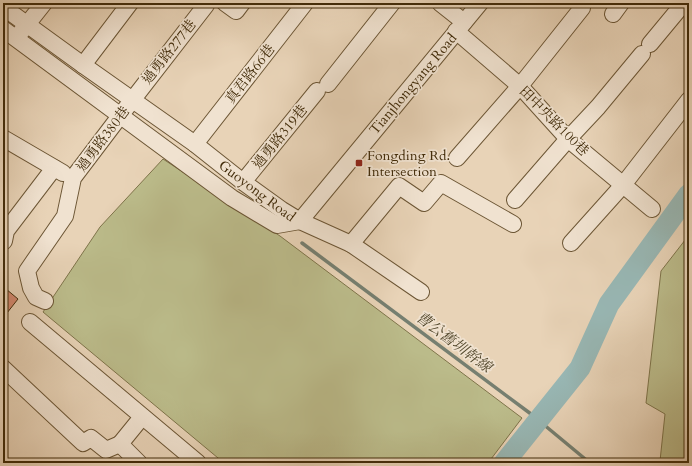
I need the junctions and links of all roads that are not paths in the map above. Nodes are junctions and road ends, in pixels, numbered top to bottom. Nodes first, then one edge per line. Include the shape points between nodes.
1 (44, 3) edge
2 (130, 3) edge
3 (305, 3) edge
4 (392, 3) edge
5 (440, 3) edge
6 (480, 3) edge
7 (684, 3) edge
8 (206, 5) dead end
9 (3, 7) edge
10 (582, 8) dead end
11 (27, 24) junction
12 (460, 27) junction
13 (3, 29) edge
14 (16, 39) junction
15 (83, 65) junction
16 (520, 86) junction
17 (132, 100) junction
18 (689, 100) edge
19 (120, 116) junction
20 (3, 138) edge
21 (568, 139) junction
22 (195, 144) junction
23 (457, 158) dead end
24 (54, 168) junction
25 (73, 178) junction
26 (243, 182) junction
27 (623, 185) junction
28 (515, 200) dead end
29 (652, 209) dead end
30 (300, 220) junction
31 (513, 224) dead end
32 (3, 242) edge
33 (571, 243) dead end
34 (350, 244) junction
35 (421, 292) dead end
36 (45, 301) dead end
37 (30, 322) dead end
38 (3, 368) edge
39 (142, 416) junction
40 (120, 444) junction
41 (139, 463) edge
42 (198, 463) edge

1 - 11 street
2 - 15 street
3 - 22 street, 真君路66巷
4 - 26 street, 過勇路319巷
5 - 12 street, 田中央路100巷
6 - 12 street, Tianjhongyang Road
7 - 21 street via 598,108
8 - 17 street, 過勇路277巷
9 - 11 street, Guoyong Road
10 - 16 street
11 - 14 street
11 - 15 street, Guoyong Road
12 - 16 street, 田中央路100巷
12 - 30 street, Tianjhongyang Road
13 - 14 street, Guoyong Road
14 - 19 street, Guoyong Road
15 - 17 street, Guoyong Road
16 - 21 street, 田中央路100巷
16 - 23 street
17 - 19 street, 過勇路380巷
17 - 22 street, Guoyong Road
18 - 27 street
19 - 25 street, 過勇路380巷
19 - 30 street, Guoyong Road via 232,198 271,221 278,225
20 - 24 street, 過勇路380巷
21 - 27 street, 田中央路100巷
21 - 28 street
22 - 26 street, Guoyong Road
24 - 25 street, 過勇路380巷
24 - 32 street, 過勇路380巷 via 6,231
25 - 36 street, 過勇路380巷 via 65,216 28,271 31,288 36,297
26 - 30 street, Guoyong Road
27 - 29 street, 田中央路100巷
27 - 33 street
30 - 34 street
31 - 34 street via 442,183 424,203 398,186
34 - 35 street
37 - 39 street
38 - 40 street via 83,443 91,438 106,450
39 - 40 street
39 - 42 street
40 - 41 street

